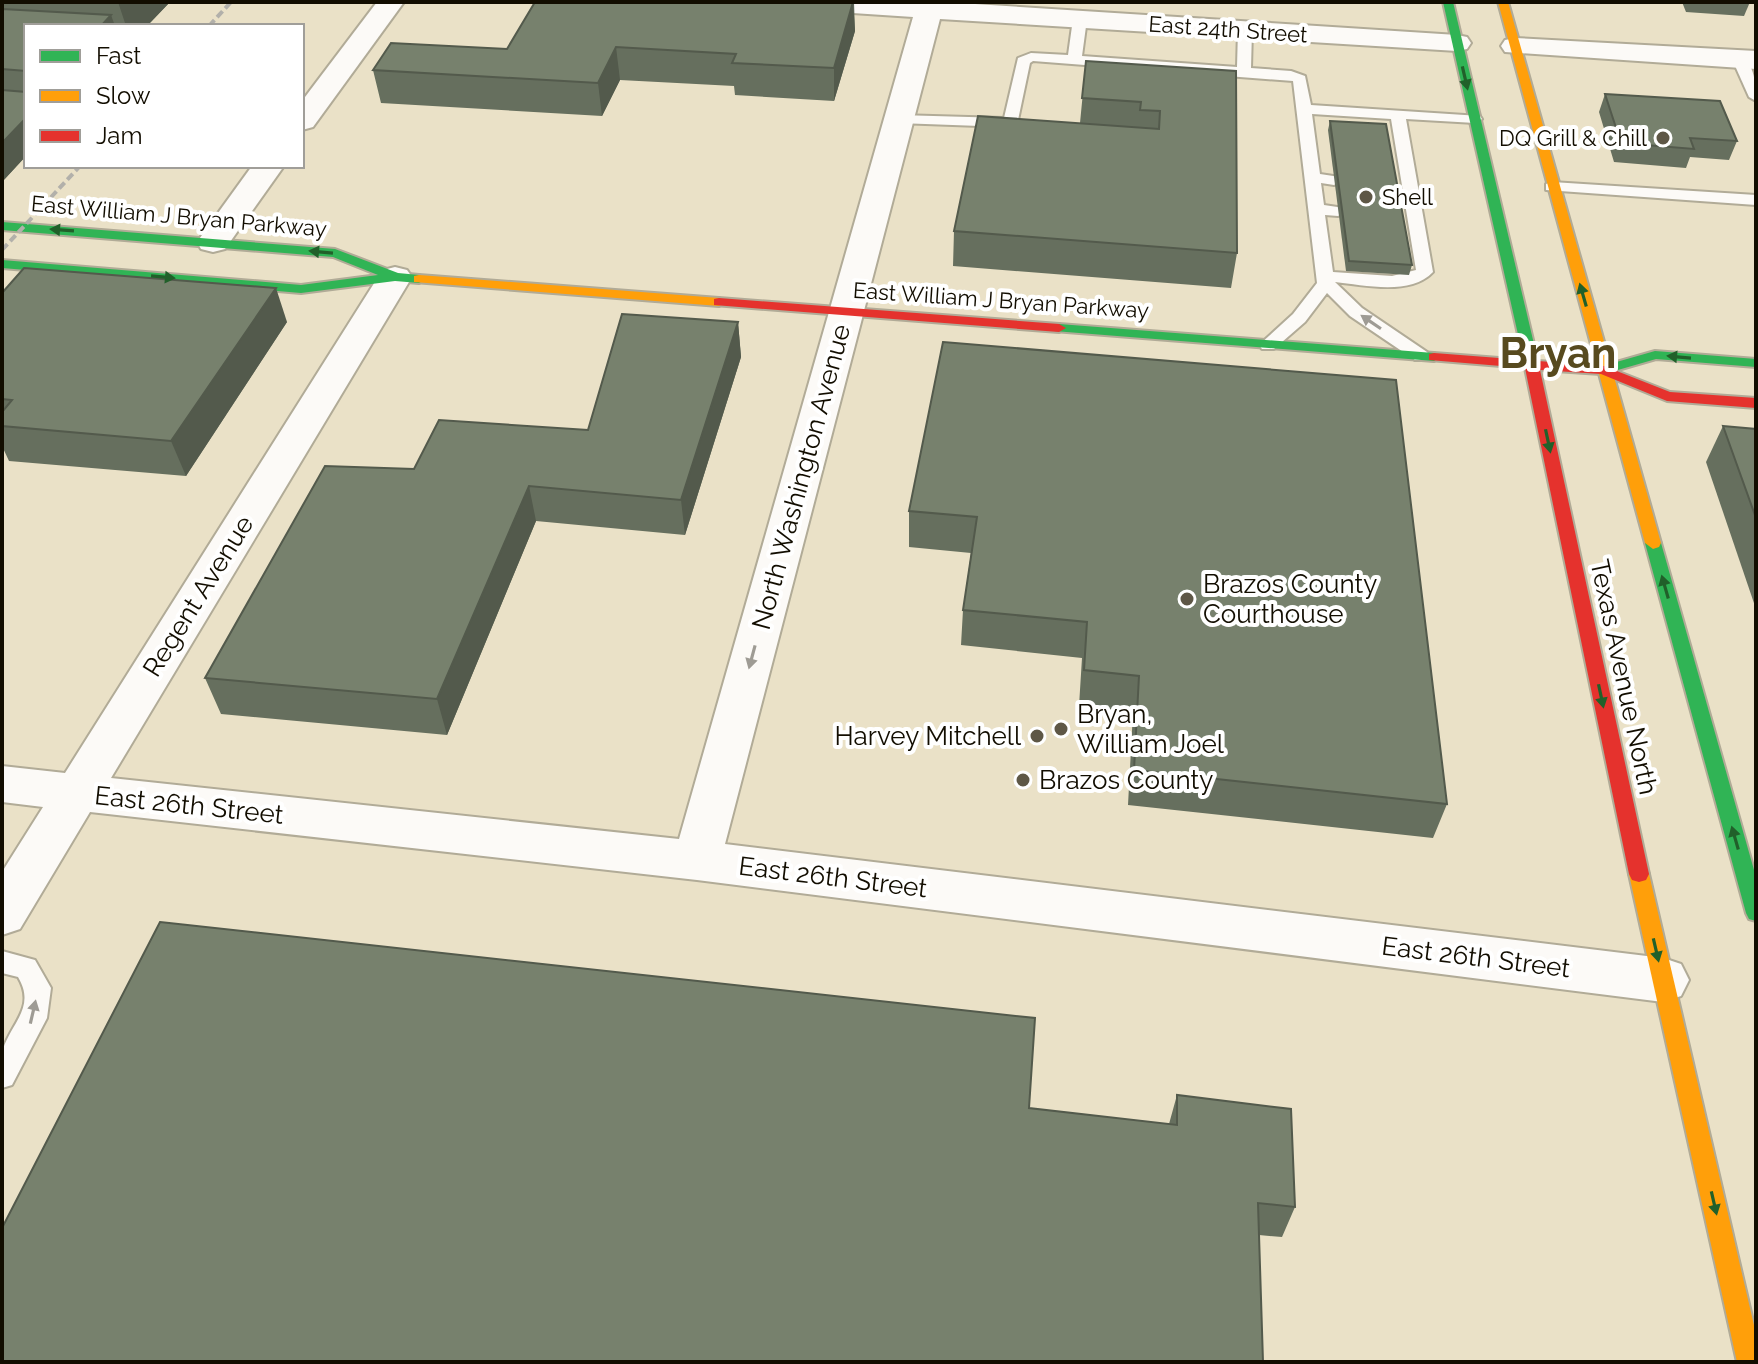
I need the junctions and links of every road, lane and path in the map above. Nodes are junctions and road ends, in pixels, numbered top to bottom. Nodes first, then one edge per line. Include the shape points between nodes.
1 (391, 2) edge
2 (807, 2) edge
3 (1448, 2) edge
4 (1503, 2) edge
5 (930, 6) edge
6 (1080, 19) junction
7 (1245, 30) junction
8 (1457, 43) junction
9 (1515, 46) junction
10 (1074, 60) junction
11 (1747, 60) edge
12 (1244, 71) junction
13 (1756, 97) edge
14 (1304, 109) junction
15 (1398, 115) junction
16 (304, 118) edge
17 (898, 119) junction
18 (1475, 119) junction
19 (1310, 151) junction
20 (1331, 153) edge
21 (267, 168) edge
22 (1314, 178) junction
23 (1334, 180) edge
24 (1552, 187) junction
25 (1756, 200) edge
26 (1318, 210) junction
27 (1338, 211) edge
28 (2, 226) edge
29 (213, 242) junction
30 (1321, 245) junction
31 (1343, 247) edge
32 (2, 264) edge
33 (395, 277) junction
34 (1326, 279) junction
35 (846, 312) junction
36 (1268, 345) junction
37 (1421, 356) junction
38 (1756, 363) edge
39 (1532, 365) junction
40 (1604, 370) junction
41 (1756, 403) edge
42 (2, 784) edge
43 (77, 793) junction
44 (697, 860) junction
45 (1756, 913) edge
46 (2, 914) edge
47 (2, 962) edge
48 (1663, 980) junction
49 (2, 1076) edge
50 (1750, 1362) edge

1 - 16 street
2 - 5 street, East 24th Street
3 - 8 main road, Texas Avenue North
4 - 9 main road
5 - 6 street, East 24th Street
5 - 17 street, North Washington Avenue
6 - 7 street, East 24th Street
6 - 10 lane
7 - 8 street, East 24th Street
7 - 12 lane
8 -> 18 main road, Texas Avenue North
9 - 11 street
9 - 24 main road
10 - 12 lane
10 - 17 lane via 1023,61 1011,120 1002,124
11 - 13 lane
12 - 14 lane via 1300,79
14 - 15 lane
14 - 19 lane
15 - 18 lane
15 - 34 lane via 1396,157 1413,250 1425,272 1417,279 1392,281
17 - 35 street, North Washington Avenue
18 - 39 main road, Texas Avenue North
19 - 20 lane
19 - 22 lane
21 - 29 street
22 - 23 lane
22 - 26 lane
24 - 25 lane
40 -> 24 main road
26 - 27 lane
26 - 30 lane
29 -> 28 main road, East William J Bryan Parkway
33 -> 29 main road, East William J Bryan Parkway via 335,253
30 - 31 lane
30 - 34 lane
32 -> 33 main road, East William J Bryan Parkway via 301,289
33 - 35 main road, East William J Bryan Parkway
33 - 43 street, Regent Avenue
34 - 36 lane via 1299,318
37 -> 34 lane via 1356,312
35 - 36 main road, East William J Bryan Parkway
35 -> 44 street, North Washington Avenue
36 - 37 main road, East William J Bryan Parkway
37 - 39 main road, East William J Bryan Parkway
38 -> 40 main road, East William J Bryan Parkway via 1655,355
39 - 40 main road, East William J Bryan Parkway
39 -> 48 main road, Texas Avenue North
40 - 41 main road, East William J Bryan Parkway via 1667,396
45 -> 40 main road
42 - 43 street, East 26th Street
43 - 44 street, East 26th Street
43 - 46 street, Regent Avenue
44 - 48 street, East 26th Street
49 -> 47 lane via 34,1018 38,988 26,968
48 -> 50 main road, Texas Avenue North

